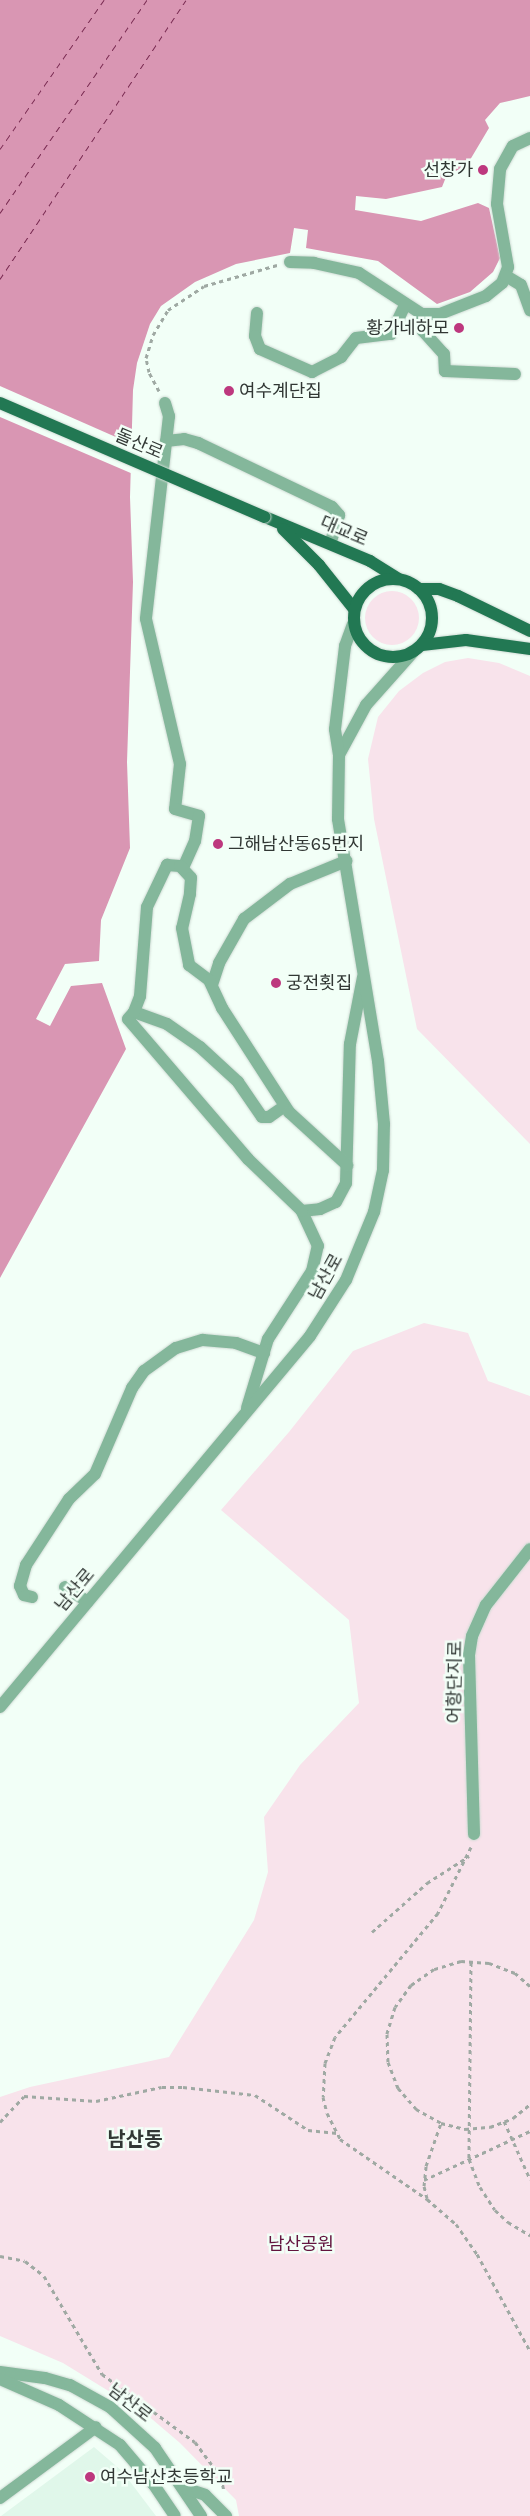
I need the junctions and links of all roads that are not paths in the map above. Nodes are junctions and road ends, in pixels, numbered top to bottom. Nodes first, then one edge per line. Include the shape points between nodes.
1 (530, 138) edge
2 (290, 262) road end
3 (506, 276) junction
4 (405, 305) junction
5 (530, 310) edge
6 (257, 312) dead end
7 (422, 314) junction
8 (515, 374) dead end
9 (0, 403) edge
10 (165, 403) road end
11 (166, 441) junction
12 (269, 519) junction
13 (330, 544) junction
14 (399, 579) junction
15 (419, 589) junction
16 (354, 609) junction
17 (353, 624) junction
18 (530, 631) edge
19 (418, 648) junction
20 (530, 649) edge
21 (339, 755) junction
22 (346, 861) junction
23 (183, 868) junction
24 (364, 972) junction
25 (212, 985) junction
26 (131, 1015) junction
27 (284, 1106) junction
28 (348, 1165) junction
29 (302, 1211) junction
30 (264, 1353) junction
31 (244, 1415) junction
32 (530, 1549) edge
33 (65, 1587) dead end
34 (32, 1597) dead end
35 (88, 1602) junction
36 (0, 1707) edge
37 (474, 1834) road end
38 (0, 2372) edge
39 (0, 2379) edge
40 (96, 2427) junction
41 (184, 2488) junction
42 (0, 2498) edge
43 (224, 2513) edge
44 (175, 2516) edge
45 (201, 2516) edge

1 - 3 street via 513,146 498,177 497,204 509,257
2 - 4 street via 314,263 359,273
3 - 5 street via 521,285
3 - 7 street via 496,290 486,296 440,314
4 - 6 street via 391,334 356,338 341,357 312,372 260,349 255,336
4 - 7 street
7 - 8 street via 423,331 444,354 445,371
9 - 12 main road, 돌산로, bridge
10 - 11 street via 168,412
11 - 13 street via 184,439 198,443 332,507 340,515
11 - 23 street via 146,619 180,764 175,808 199,816 195,841
12 - 13 main road, 대교로
12 - 16 main road, 대교로 via 320,565
13 - 14 main road, 대교로 via 381,566
14 - 15 main road, 대교로
14 - 16 main road via 376,582 366,589
15 - 18 main road, 대교로 via 439,589 458,596
15 - 19 main road via 431,610 432,622
16 - 17 main road
17 - 19 main road via 357,636 376,654 388,658
17 - 21 street, 남산로 via 345,646 337,700 335,728
19 - 20 main road via 472,640
19 - 21 street via 366,705
21 - 22 street, 남산로 via 338,819
22 - 24 street, 남산로
22 - 25 street via 290,884 244,920 219,963
23 - 25 street via 191,884 182,928 184,953 189,966 203,974
23 - 26 street via 170,863 164,868 147,907 140,996
24 - 28 street via 349,1052
24 - 31 street, 남산로 via 384,1124 383,1170 374,1212 357,1256 329,1309
25 - 27 street via 222,1008
26 - 27 street via 167,1024 200,1047 238,1082 262,1117 269,1117
26 - 29 street via 248,1159
27 - 28 street
28 - 29 street via 346,1183 336,1202
29 - 30 street via 316,1238 317,1259 272,1331
30 - 31 street
30 - 34 street via 236,1342 202,1340 176,1348 144,1371 132,1388 95,1474 69,1499 24,1570 21,1591
31 - 35 street, 남산로
32 - 37 street, 어항단지로 via 479,1618 470,1646
33 - 35 street
35 - 36 street, 남산로
38 - 41 street, 남산로 via 70,2385 110,2407 155,2448
39 - 40 street via 59,2405
40 - 42 street
40 - 44 street via 138,2465
41 - 43 street via 205,2495
41 - 45 street, 남산로

